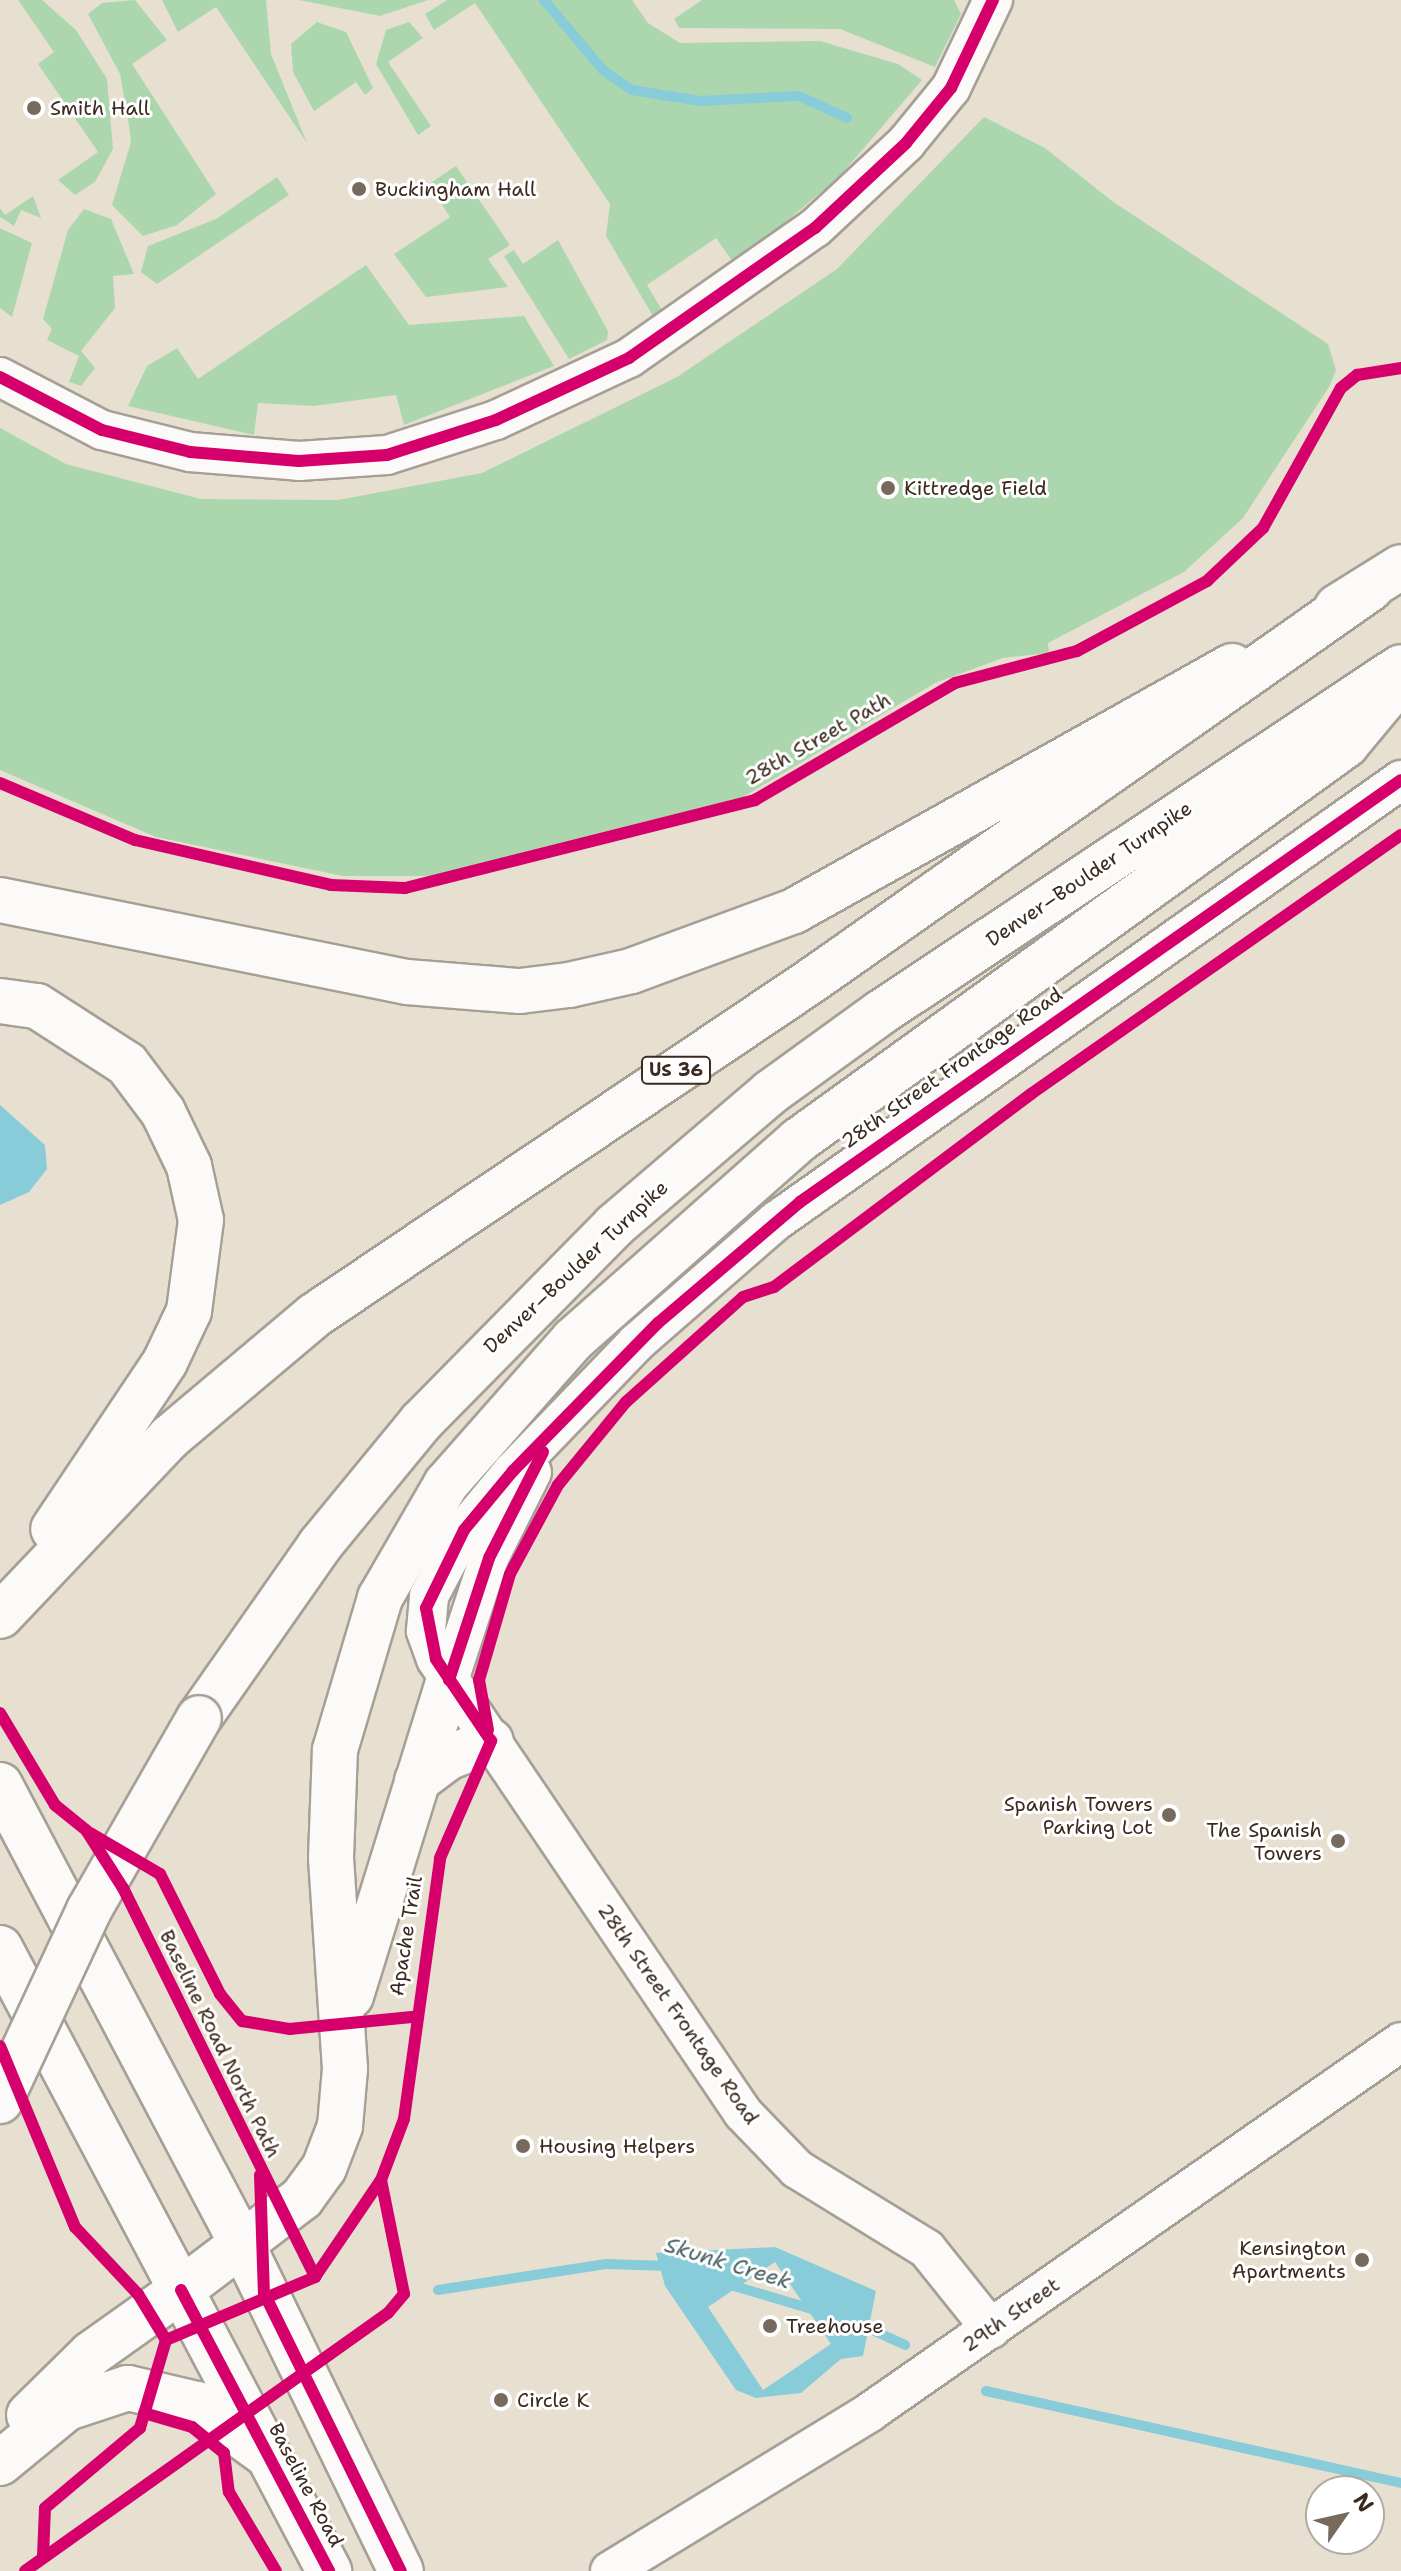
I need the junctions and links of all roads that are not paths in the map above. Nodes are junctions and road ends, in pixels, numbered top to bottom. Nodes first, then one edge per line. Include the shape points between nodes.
1 (993, 0) edge
2 (0, 377) edge
3 (1386, 577) edge
4 (1401, 667) edge
5 (1401, 679) edge
6 (1401, 780) edge
7 (0, 879) edge
8 (0, 900) edge
9 (125, 923) junction
10 (0, 1001) edge
11 (8, 1606) edge
12 (449, 1680) junction
13 (491, 1741) junction
14 (417, 1781) junction
15 (0, 1785) edge
16 (0, 1948) edge
17 (345, 2021) junction
18 (1401, 2042) edge
19 (0, 2101) edge
20 (244, 2248) junction
21 (181, 2290) junction
22 (991, 2329) junction
23 (267, 2455) junction
24 (0, 2456) edge
25 (0, 2463) edge
26 (329, 2571) edge
27 (401, 2571) edge
28 (610, 2571) edge

1 - 2 street via 951,88 906,143 815,228 629,358 496,420 387,455 299,461 206,453 102,430
3 - 9 main road via 884,865 794,911 631,971 520,991 469,990 341,972
3 - 11 main road, US 36 via 811,981 315,1315 170,1437
4 - 19 main road, Denver–Boulder Turnpike, bridge via 880,1013 771,1092 614,1226 401,1446 289,1586 199,1718 82,1923
5 - 17 main road via 1346,745 799,1140 573,1340 479,1442 399,1559 343,1714 331,1858
6 - 12 street, 28th Street Frontage Road via 822,1185 679,1303 557,1427 489,1558
7 - 9 main road
8 - 9 main road
10 - 11 main road via 37,1006 127,1064 163,1112 189,1166 201,1220 196,1284 165,1362 65,1508
12 - 13 street, 28th Street Frontage Road
12 - 14 main road
13 - 14 main road via 447,1758
13 - 22 street, 28th Street Frontage Road via 767,2141 797,2169 927,2249
14 - 17 main road
15 - 20 main road
16 - 21 main road, Baseline Road
17 - 20 main road via 340,2126 324,2168
18 - 22 street, 29th Street
20 - 21 main road
20 - 27 main road
21 - 23 main road, Baseline Road
21 - 24 main road via 68,2373
22 - 28 street, 29th Street
23 - 25 main road via 197,2404 128,2388 67,2408
23 - 26 main road, Baseline Road

